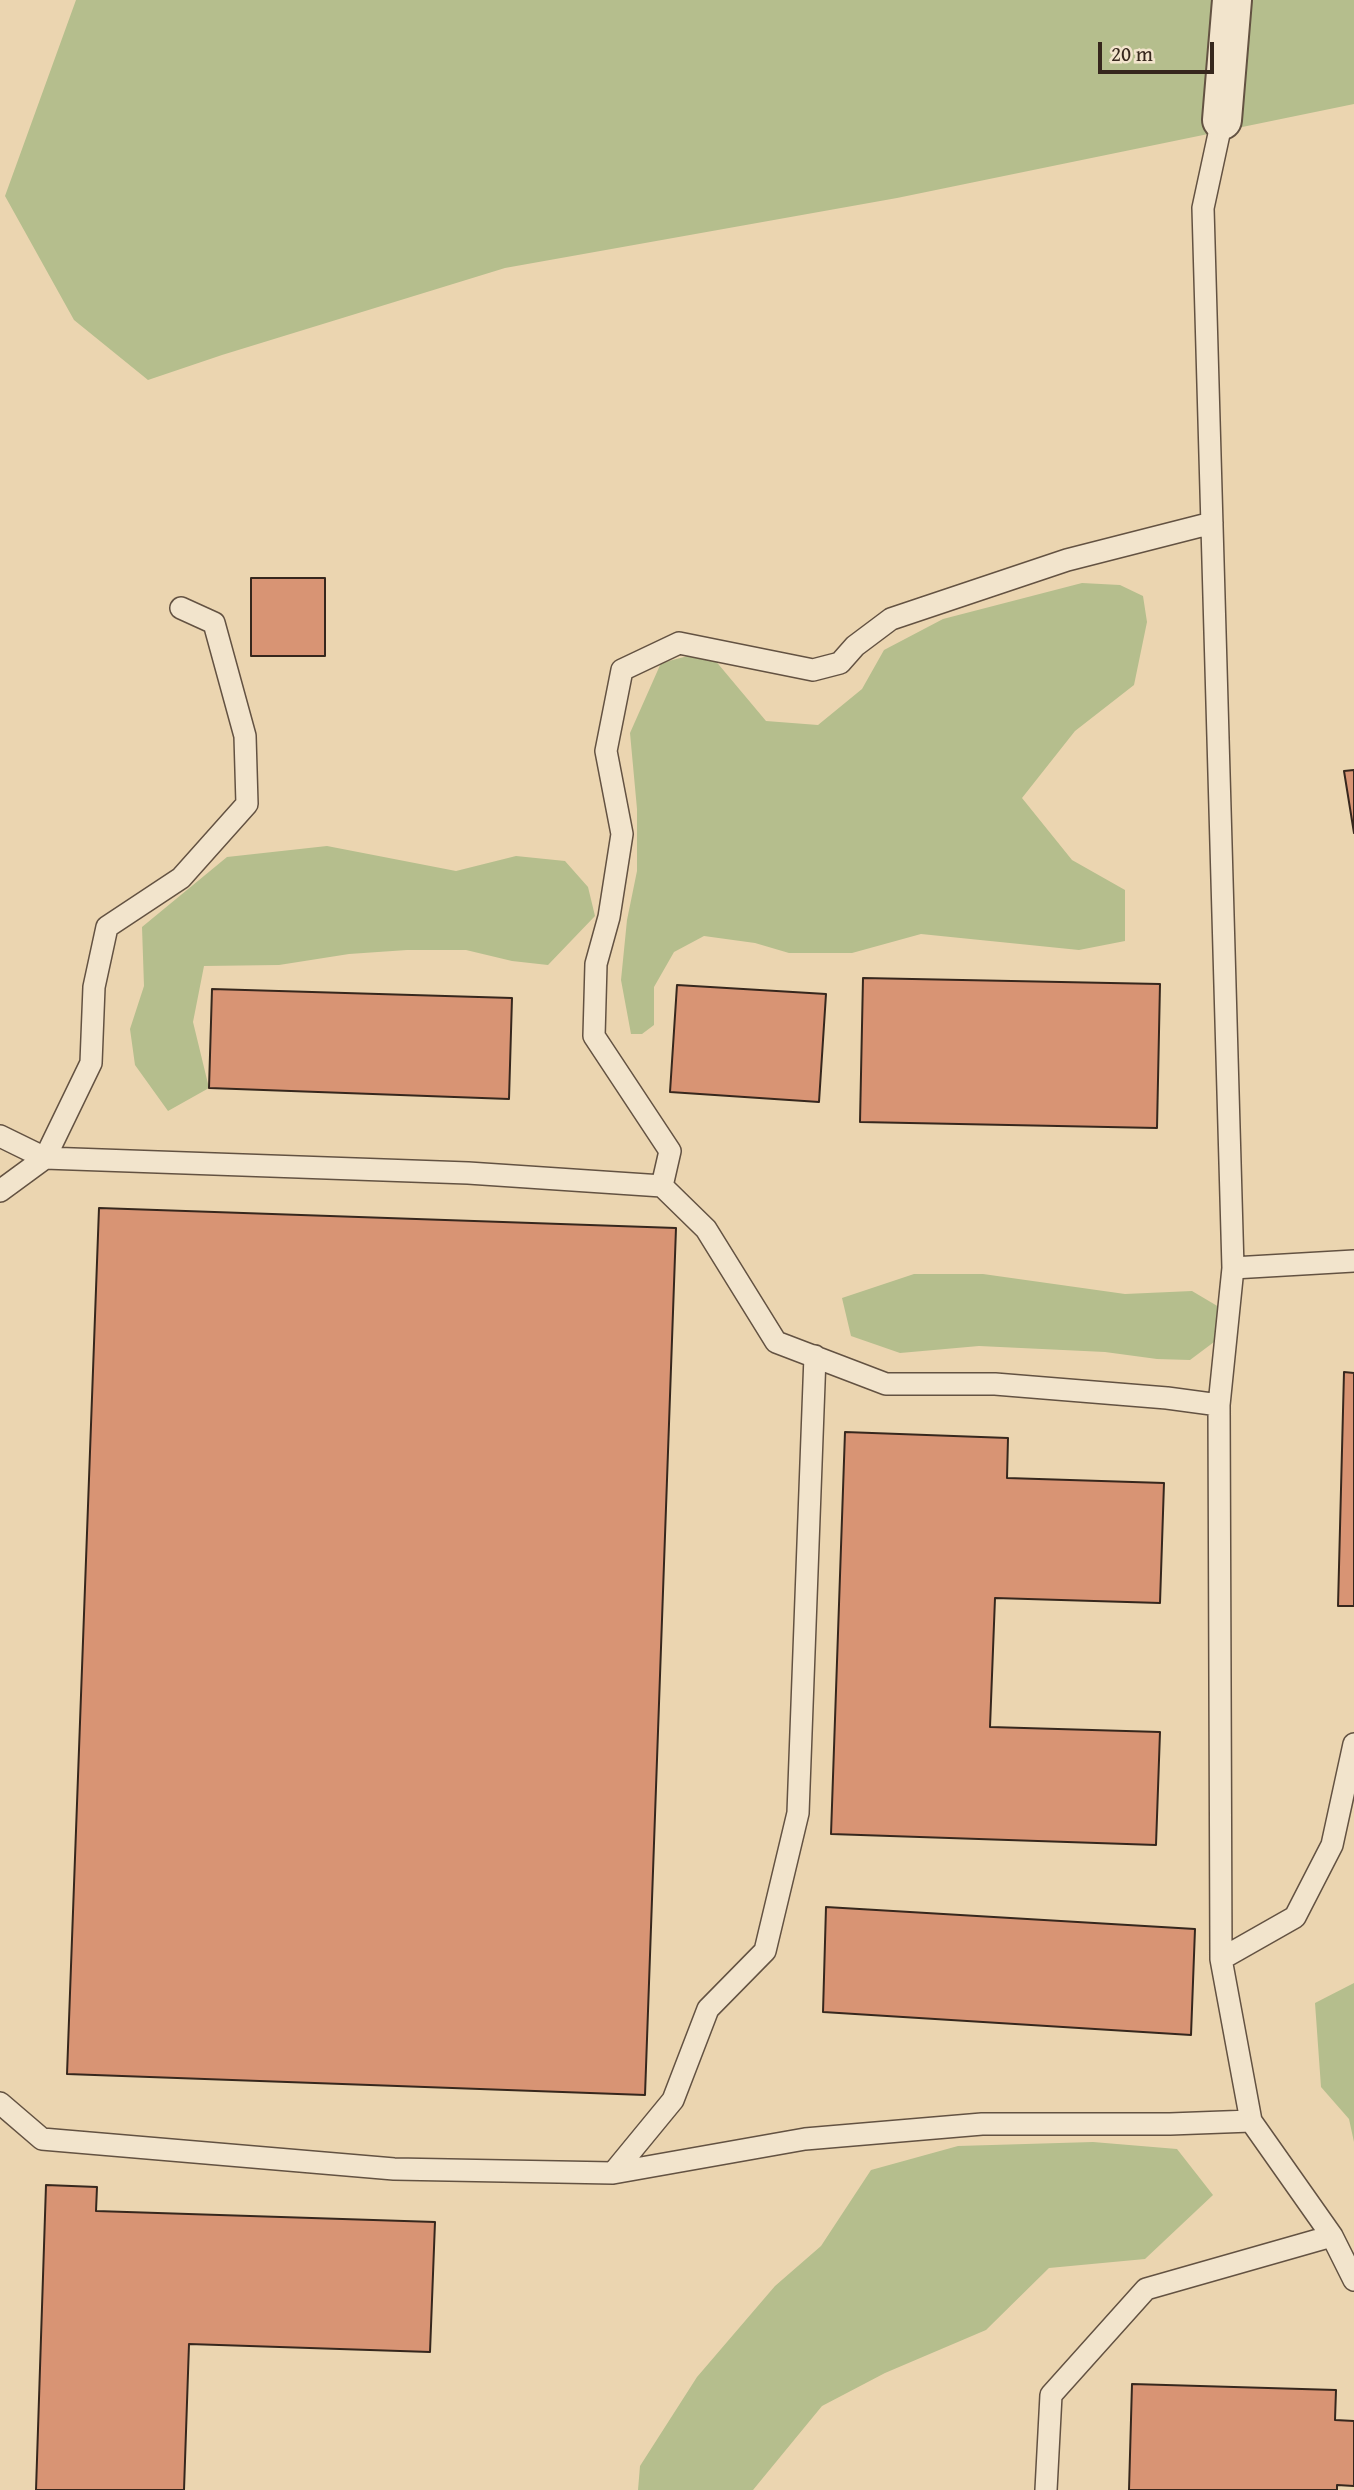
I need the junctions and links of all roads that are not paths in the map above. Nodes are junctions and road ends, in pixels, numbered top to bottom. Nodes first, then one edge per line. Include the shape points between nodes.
1 (1231, 0) edge
2 (1222, 120) joint
3 (1212, 523) junction
4 (181, 608) dead end
5 (0, 1136) edge
6 (45, 1158) junction
7 (662, 1186) junction
8 (0, 1191) edge
9 (1354, 1261) edge
10 (1233, 1268) junction
11 (815, 1356) junction
12 (1219, 1405) junction
13 (1354, 1744) edge
14 (1222, 1959) junction
15 (0, 2103) edge
16 (1251, 2121) junction
17 (613, 2173) junction
18 (1332, 2236) junction
19 (1354, 2280) edge
20 (1046, 2490) edge

1 - 2 street
2 - 3 lane via 1203,208
3 - 7 lane via 1067,560 891,619 840,663 813,670 679,643 622,670 606,751 622,834 609,917 596,964 594,1036 670,1151
3 - 10 lane
4 - 6 lane via 214,623 244,736 247,804 181,878 107,927 94,987 91,1063
5 - 6 lane
6 - 7 lane via 468,1173
6 - 8 lane
7 - 11 lane via 706,1229 776,1342
9 - 10 lane
10 - 12 lane
11 - 12 lane via 886,1384 995,1384
11 - 17 lane via 798,1813 765,1951 708,2010 673,2100
12 - 14 lane
13 - 14 lane via 1332,1844 1295,1917
14 - 16 lane
15 - 17 lane via 42,2139 394,2169
16 - 17 lane via 969,2125 805,2139
16 - 18 lane
18 - 19 lane
18 - 20 lane via 1146,2289 1051,2395

